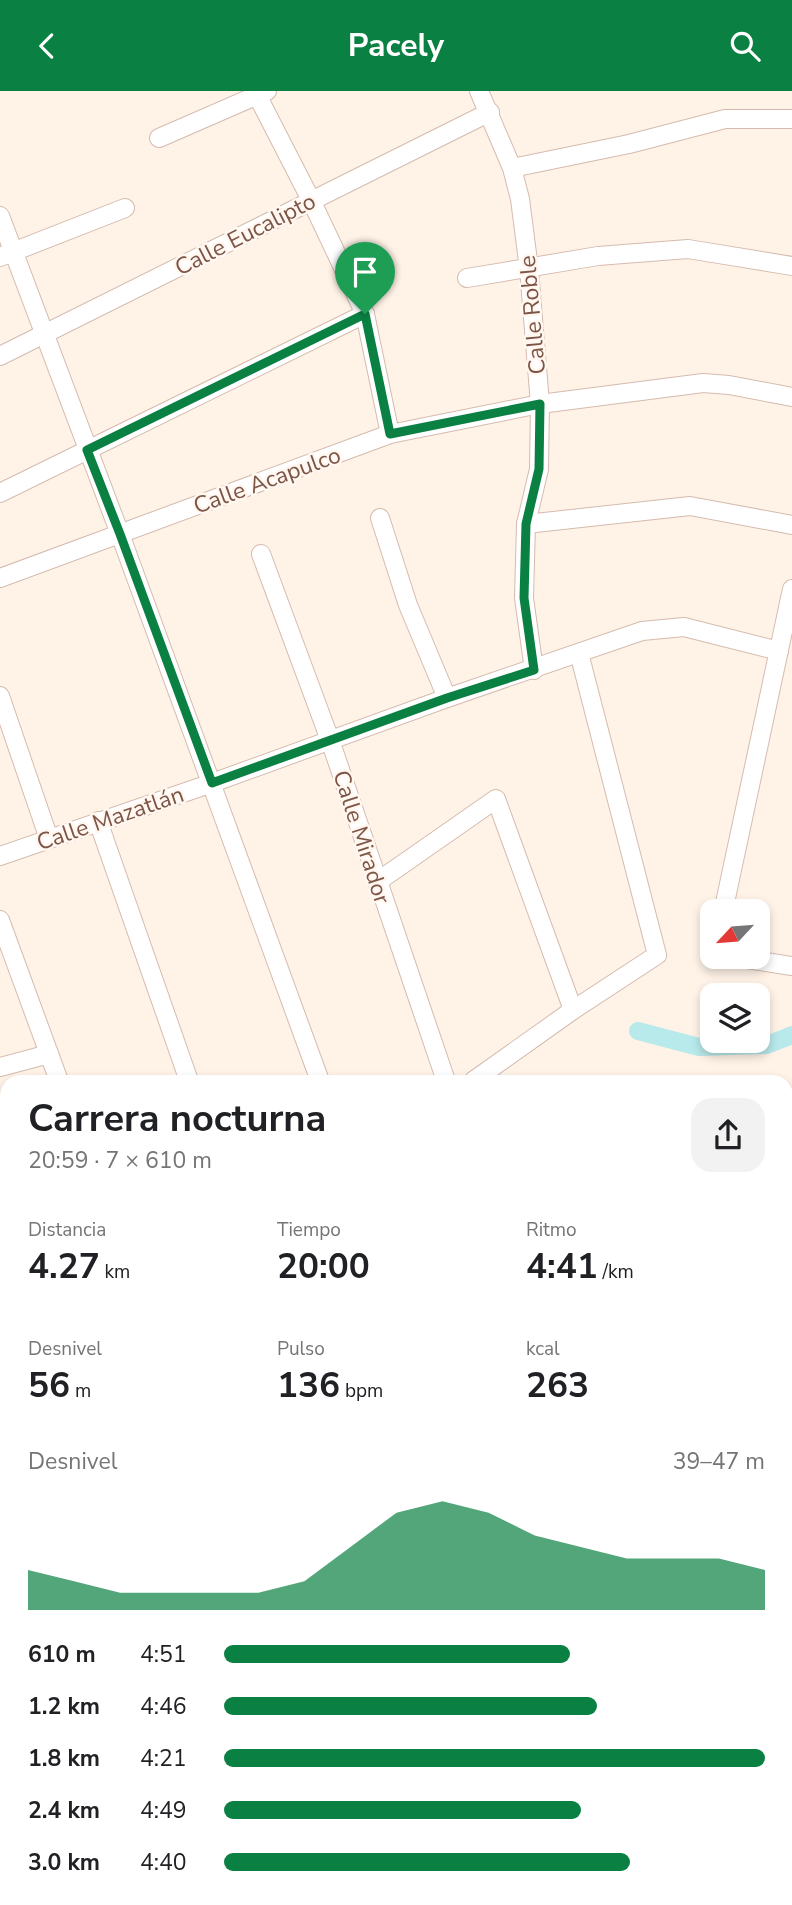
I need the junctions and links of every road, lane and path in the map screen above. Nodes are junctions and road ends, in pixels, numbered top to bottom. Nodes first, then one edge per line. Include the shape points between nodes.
1 (479, 91) edge
2 (260, 93) edge
3 (489, 112) junction
4 (792, 119) edge
5 (159, 138) dead end
6 (512, 168) junction
7 (311, 200) junction
8 (125, 208) dead end
9 (0, 216) edge
10 (8, 254) edge
11 (792, 266) edge
12 (529, 269) junction
13 (467, 278) dead end
14 (365, 314) junction
15 (44, 336) junction
16 (0, 356) edge
17 (792, 397) edge
18 (540, 404) junction
19 (390, 434) junction
20 (87, 450) junction
21 (0, 493) edge
22 (380, 518) dead end
23 (526, 524) junction
24 (792, 525) edge
25 (120, 534) junction
26 (261, 554) dead end
27 (1, 575) edge
28 (792, 589) edge
29 (779, 651) junction
30 (579, 653) junction
31 (534, 670) junction
32 (0, 696) edge
33 (447, 698) junction
34 (330, 740) junction
35 (212, 783) junction
36 (98, 821) junction
37 (50, 839) junction
38 (0, 856) edge
39 (376, 882) junction
40 (726, 899) edge
41 (0, 920) edge
42 (770, 963) edge
43 (792, 966) edge
44 (573, 1010) junction
45 (49, 1054) junction
46 (0, 1067) edge
47 (57, 1075) edge
48 (187, 1075) edge
49 (318, 1075) edge
50 (444, 1075) edge
51 (481, 1075) edge

1 - 3 street, Calle Roble
2 - 5 street
2 - 7 street
3 - 6 street, Calle Roble
3 - 7 street, Calle Eucalipto
4 - 6 street via 725,119
6 - 12 street, Calle Roble
7 - 14 street
7 - 15 street, Calle Eucalipto
8 - 10 street
9 - 10 street
10 - 15 street
11 - 12 street via 688,249 598,255
12 - 13 street
12 - 18 street, Calle Roble
14 - 19 street
14 - 20 street
15 - 16 street, Calle Eucalipto
15 - 20 street
17 - 18 street, Calle Acapulco via 703,383
18 - 19 street, Calle Acapulco
18 - 23 street, Calle Roble via 539,469
19 - 25 street, Calle Acapulco
20 - 21 street
20 - 25 street
22 - 33 street via 408,605
23 - 24 street via 690,506
23 - 31 street, Calle Roble via 524,598
25 - 27 street, Calle Acapulco
25 - 35 street
26 - 34 street, Calle Mirador
28 - 29 street
29 - 30 street, Calle Mazatlán via 684,627 642,631
29 - 40 street
30 - 31 street, Calle Mazatlán
30 - 44 street via 657,955
31 - 33 street, Calle Mazatlán
32 - 37 street
33 - 34 street, Calle Mazatlán
34 - 35 street, Calle Mazatlán
34 - 39 street, Calle Mirador
35 - 36 street, Calle Mazatlán
35 - 49 street
36 - 37 street, Calle Mazatlán
36 - 48 street
37 - 38 street, Calle Mazatlán
39 - 44 street via 496,799
39 - 50 street, Calle Mirador
41 - 45 street
42 - 43 street
44 - 51 street
45 - 46 street
45 - 47 street

